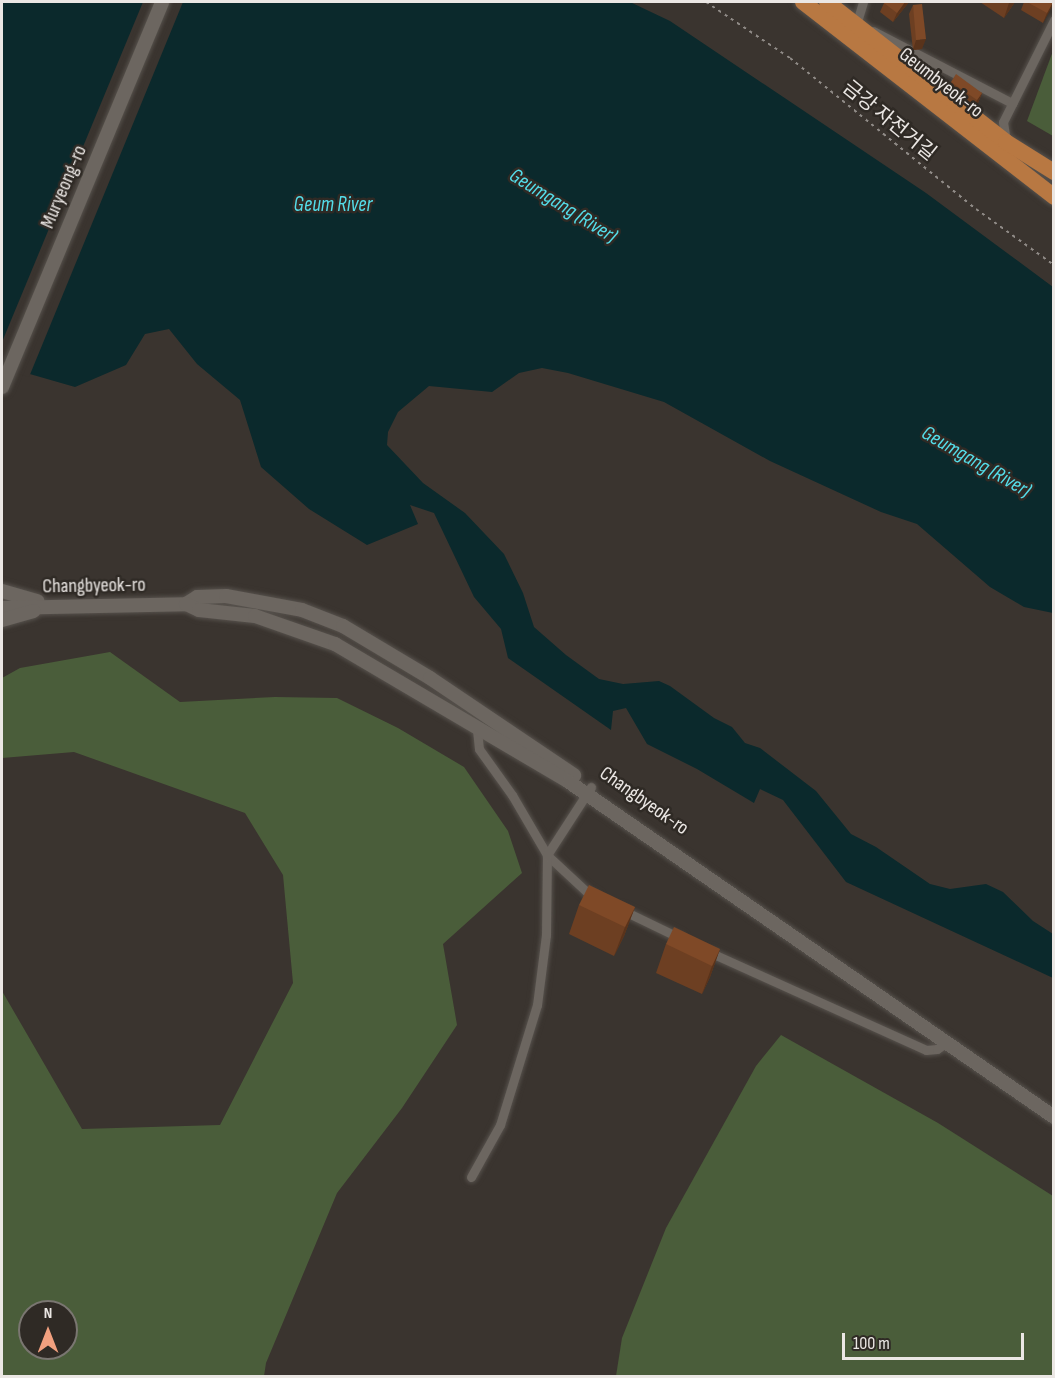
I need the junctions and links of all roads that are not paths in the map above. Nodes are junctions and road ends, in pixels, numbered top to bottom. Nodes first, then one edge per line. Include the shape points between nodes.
1 (162, 2) edge
2 (803, 2) edge
3 (827, 2) edge
4 (863, 2) edge
5 (1053, 20) edge
6 (856, 25) junction
7 (1012, 103) junction
8 (1006, 142) junction
9 (1053, 172) edge
10 (1053, 197) edge
11 (2, 387) edge
12 (2, 591) edge
13 (186, 604) junction
14 (54, 605) junction
15 (2, 608) edge
16 (2, 620) edge
17 (477, 730) junction
18 (589, 791) junction
19 (547, 855) junction
20 (691, 943) edge
21 (702, 948) edge
22 (946, 1043) junction
23 (1053, 1106) edge
24 (1053, 1117) edge
25 (471, 1177) dead end

1 - 11 main road, Muryeong-ro
2 - 10 highway, Geumbyeok-ro
3 - 6 highway, Geumbyeok-ro
4 - 6 street
5 - 7 street
6 - 7 street via 888,37
6 - 8 highway, Geumbyeok-ro
7 - 8 street via 1003,122
8 - 9 highway, Geumbyeok-ro
12 - 14 main road
13 - 14 main road, Changbyeok-ro
13 - 17 main road, Changbyeok-ro via 199,610 255,616 335,644
13 - 18 main road, Changbyeok-ro via 197,597 226,596 302,610 343,626 430,678
14 - 15 main road, Changbyeok-ro
14 - 16 main road
17 - 18 main road, Changbyeok-ro
17 - 19 street via 479,749
18 - 19 street
18 - 22 main road, Changbyeok-ro
18 - 23 main road, Changbyeok-ro
19 - 20 street via 587,892
19 - 25 street via 546,935 537,1005 500,1125
21 - 22 street via 918,1047 937,1049
22 - 24 main road, Changbyeok-ro

